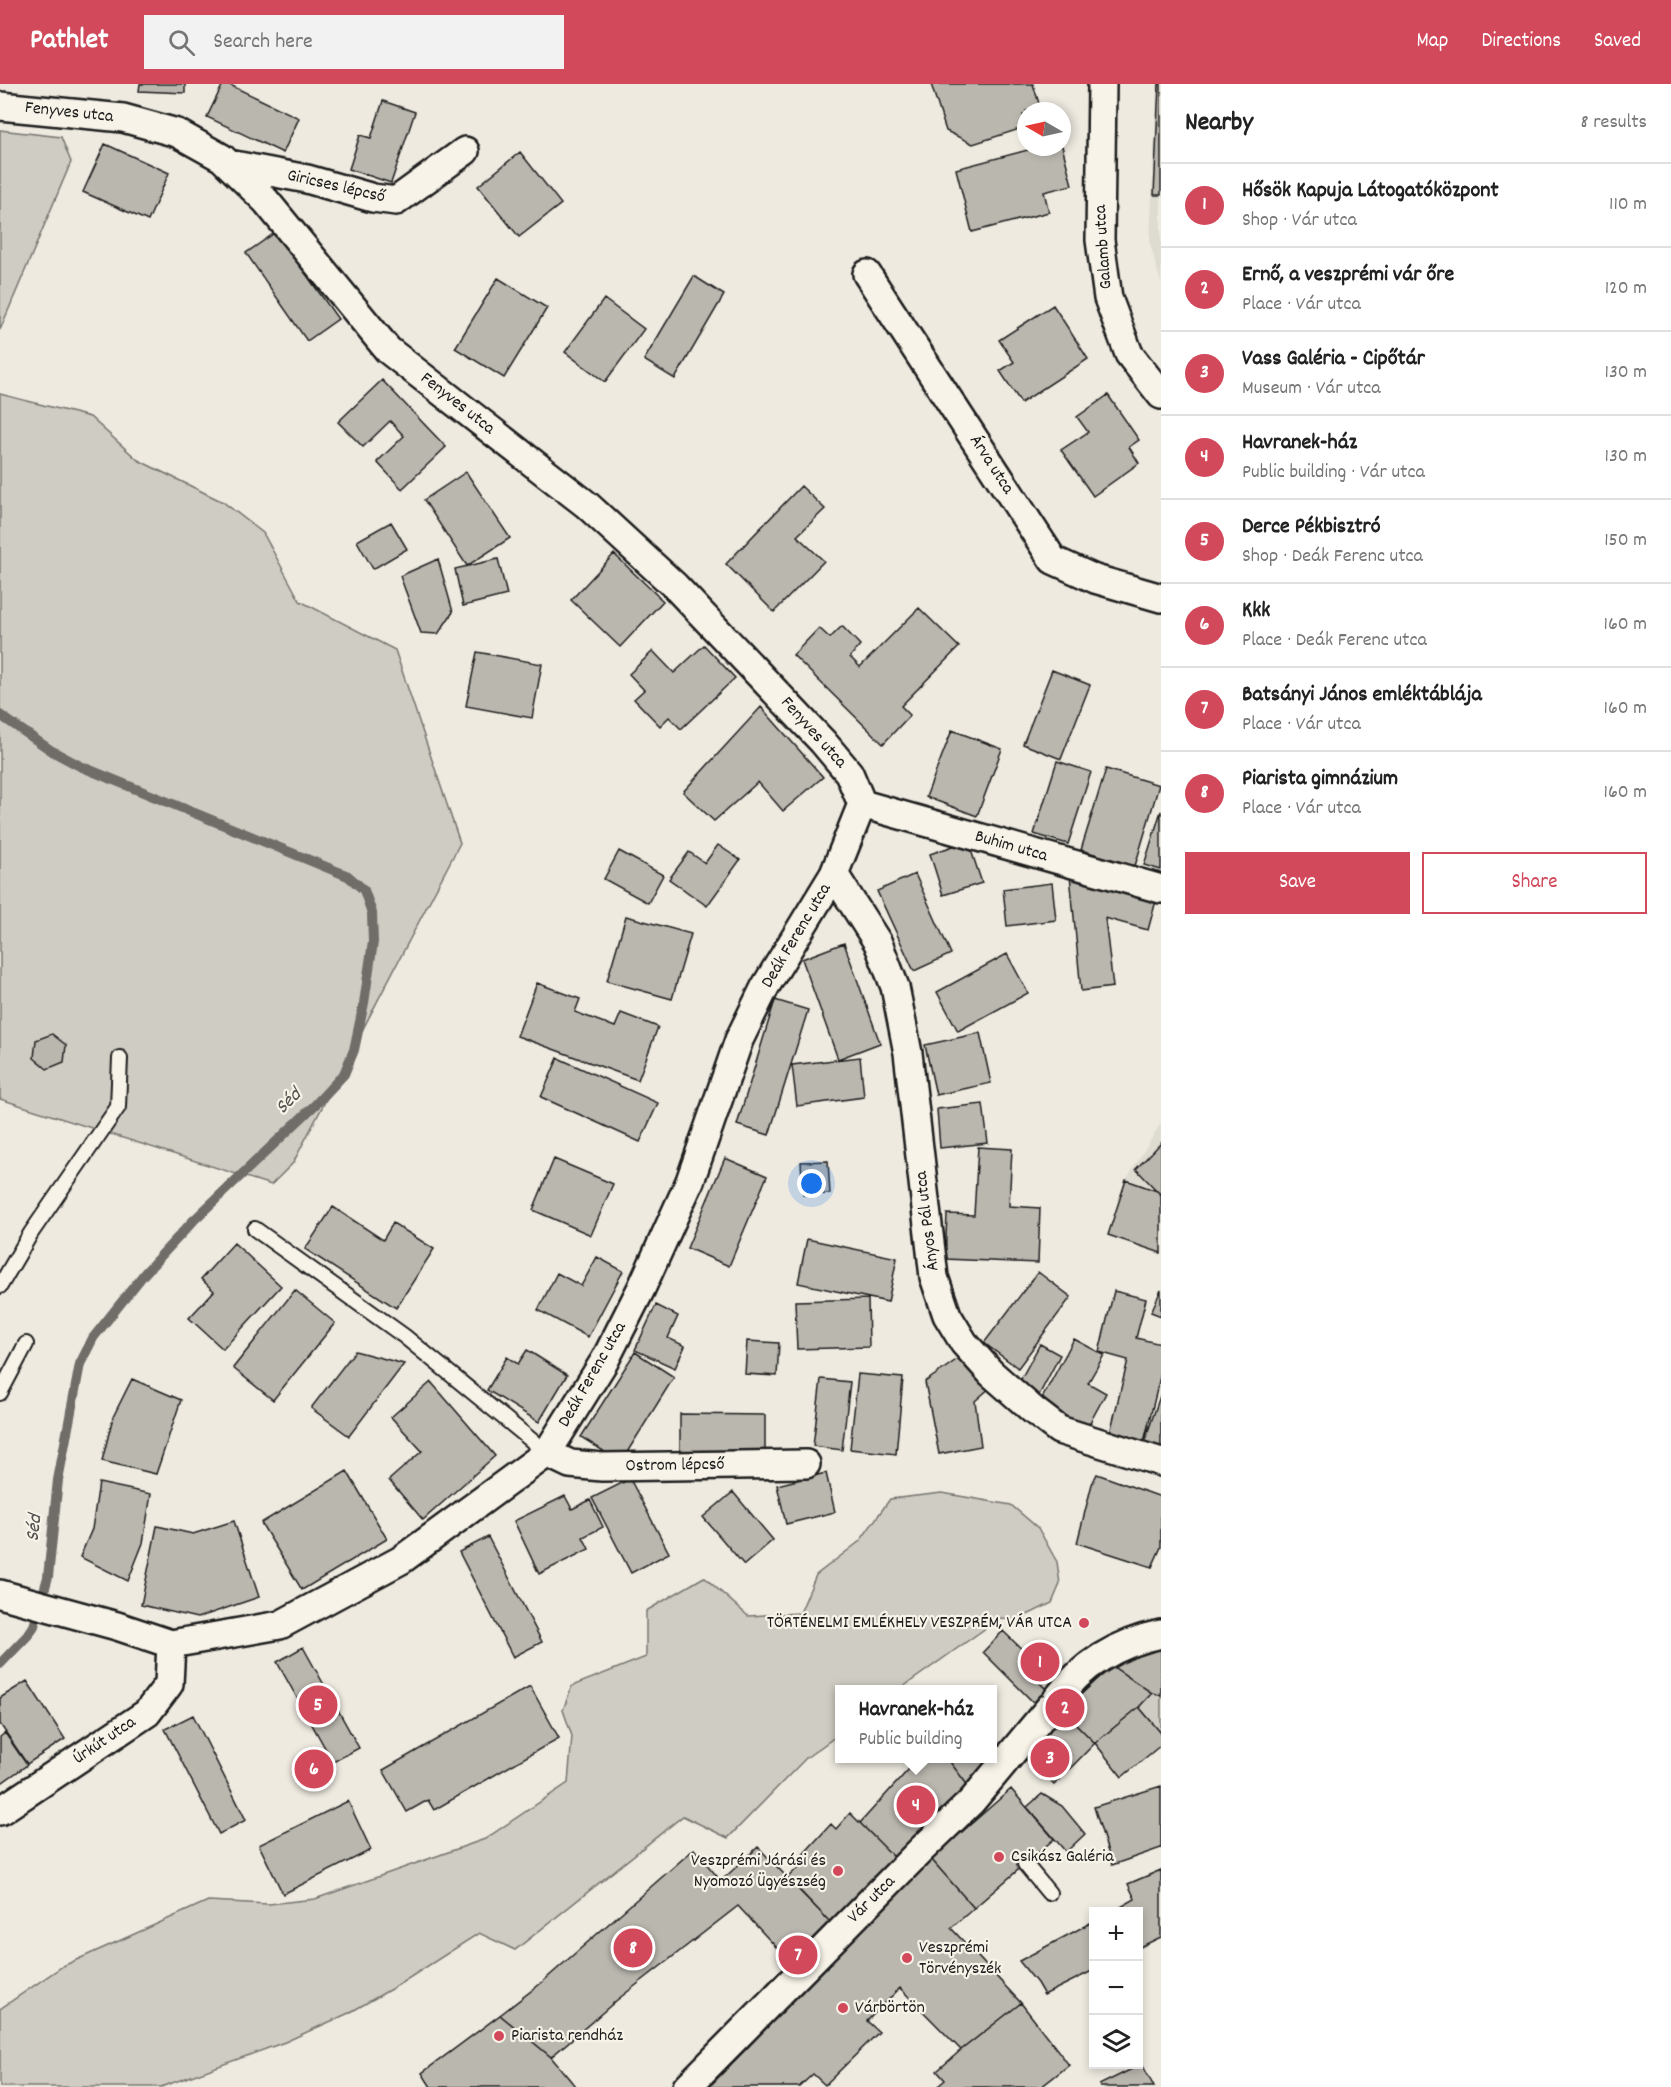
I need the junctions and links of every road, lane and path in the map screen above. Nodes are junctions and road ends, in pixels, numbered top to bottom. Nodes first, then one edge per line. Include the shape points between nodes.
1 (1102, 84) edge
2 (0, 106) edge
3 (465, 151) dead end
4 (228, 164) junction
5 (867, 274) dead end
6 (1161, 395) edge
7 (1161, 598) edge
8 (862, 804) junction
9 (834, 874) junction
10 (1161, 889) edge
11 (120, 1058) dead end
12 (255, 1228) dead end
13 (0, 1286) edge
14 (26, 1344) dead end
15 (0, 1393) edge
16 (547, 1453) junction
17 (1161, 1462) edge
18 (806, 1464) dead end
19 (11, 1597) edge
20 (1161, 1634) edge
21 (171, 1644) junction
22 (0, 1811) edge
23 (1025, 1864) dead end
24 (1049, 1893) dead end
25 (687, 2087) edge

1 - 6 street, Galamb utca via 1100,240 1108,298 1129,354
2 - 4 street, Fenyves utca via 123,118 177,133
3 - 4 street, Giricses lépcső via 396,201
4 - 8 street, Fenyves utca via 266,201 388,350 587,505 675,586 823,742 849,773
5 - 7 street, Árva utca via 1053,560 1095,579
8 - 9 street, Deák Ferenc utca
8 - 10 street, Buhim utca
9 - 16 street, Deák Ferenc utca via 765,987 739,1040 690,1181 641,1289 605,1360
9 - 17 street, Ányos Pál utca via 878,943 895,987 908,1053 934,1277 947,1315 964,1343 992,1373 1059,1430
11 - 13 lane via 118,1107 31,1233
12 - 16 lane via 405,1336
14 - 15 lane
16 - 18 street, Ostrom lépcső via 570,1464 602,1467
16 - 21 street, Deák Ferenc utca via 401,1560 280,1625
19 - 21 street, Deák Ferenc utca
20 - 25 street, Vár utca via 1121,1645 1093,1661 1070,1681 977,1807 921,1850
21 - 22 street, Úrkút utca via 169,1684 147,1713
23 - 24 lane

